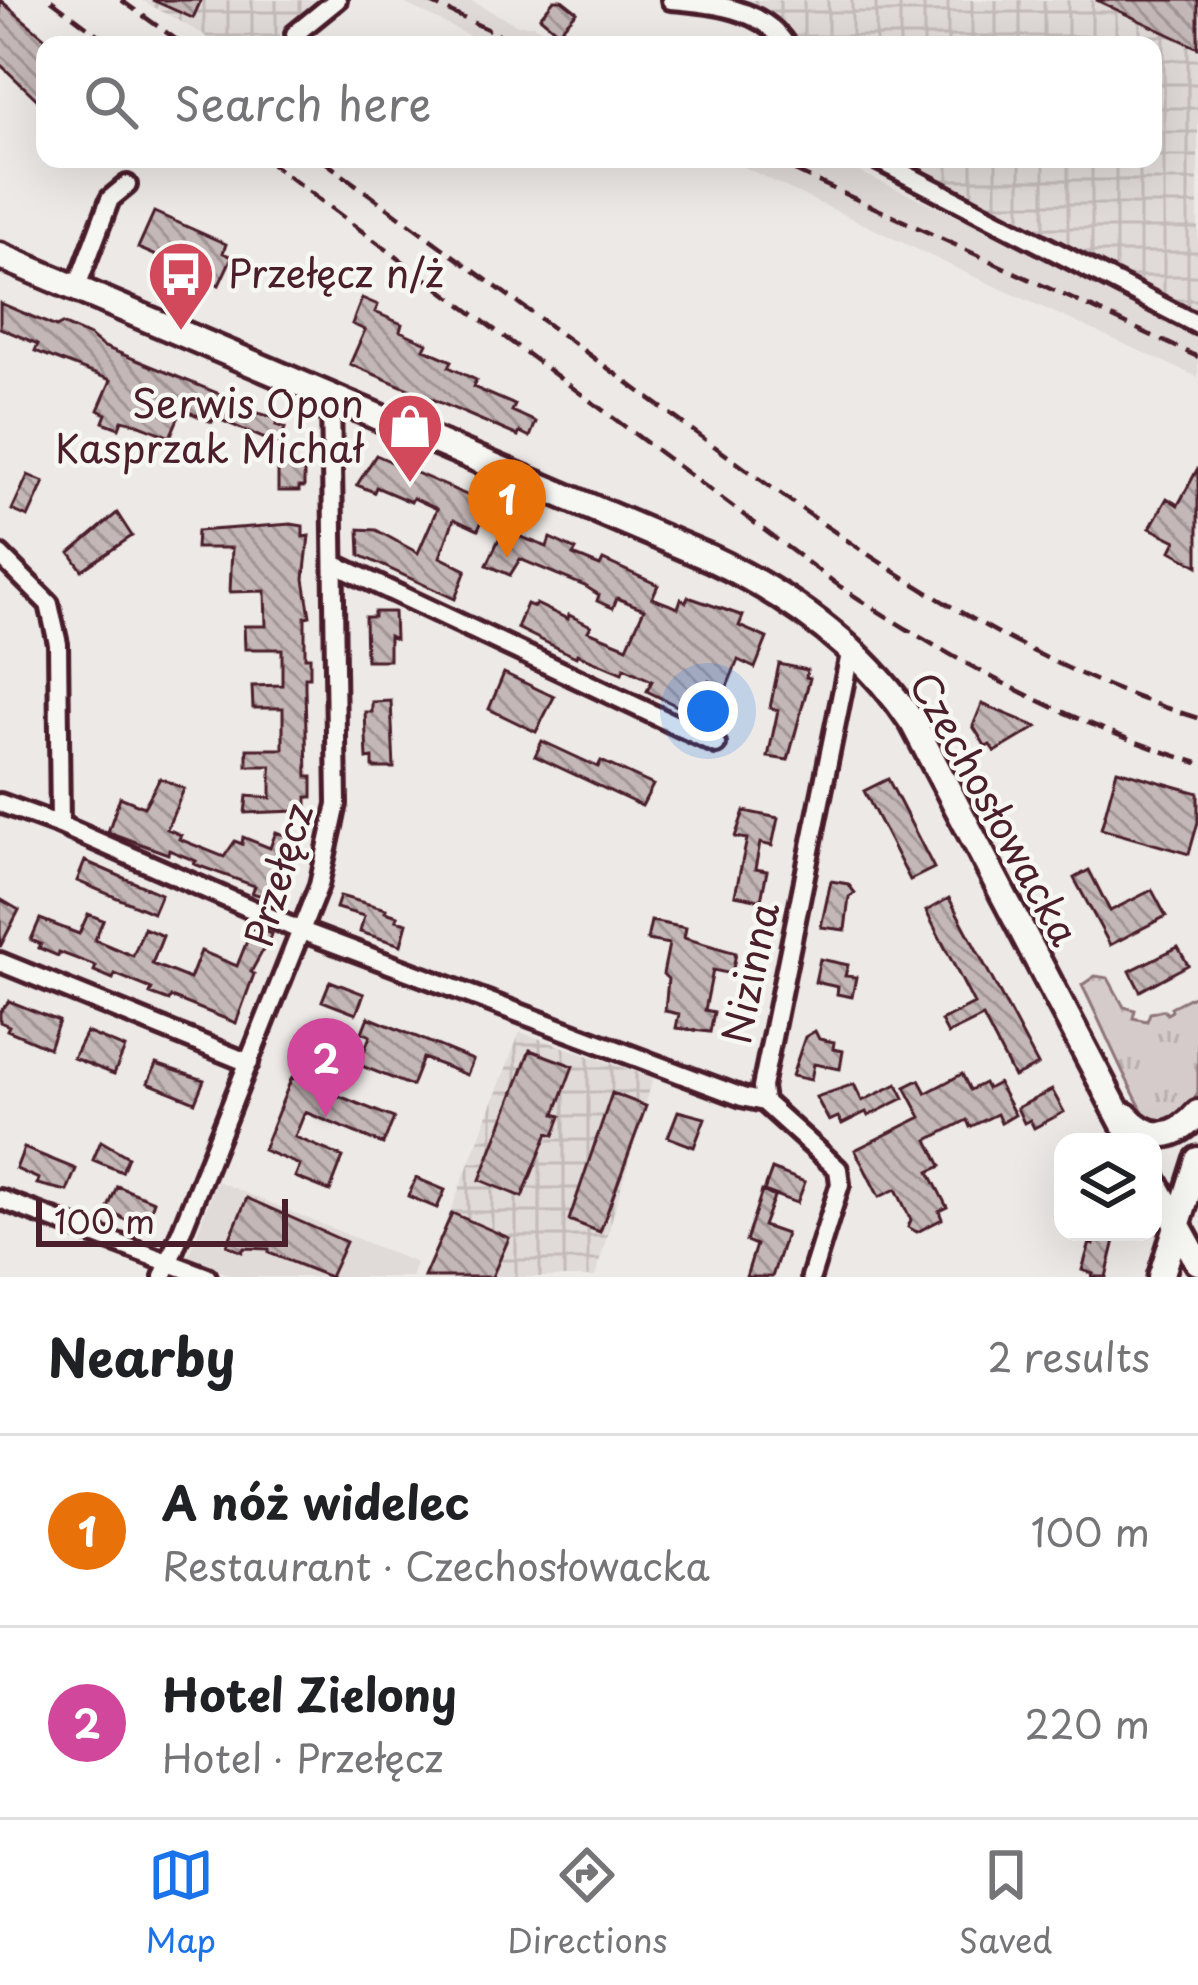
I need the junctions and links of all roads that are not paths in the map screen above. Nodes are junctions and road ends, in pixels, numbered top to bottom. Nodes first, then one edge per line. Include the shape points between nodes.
1 (337, 0) edge
2 (670, 0) edge
3 (295, 34) dead end
4 (780, 36) edge
5 (893, 168) edge
6 (127, 185) dead end
7 (0, 256) edge
8 (76, 289) junction
9 (1198, 325) edge
10 (331, 397) junction
11 (0, 555) edge
12 (334, 564) junction
13 (851, 649) junction
14 (716, 744) dead end
15 (0, 803) edge
16 (60, 825) junction
17 (299, 930) junction
18 (0, 962) edge
19 (249, 1063) junction
20 (1108, 1095) junction
21 (764, 1102) junction
22 (1198, 1113) edge
23 (1128, 1133) edge
24 (1198, 1160) edge
25 (1162, 1197) edge
26 (0, 1199) edge
27 (1177, 1226) junction
28 (1198, 1262) edge
29 (166, 1269) edge
30 (207, 1277) edge
31 (811, 1277) edge
32 (1161, 1277) edge

1 - 3 street
2 - 4 street via 719,4
5 - 9 street
6 - 8 street via 110,199
7 - 8 street, Czechosłowacka
8 - 10 street, Czechosłowacka
10 - 12 street, Przełęcz
10 - 13 street, Czechosłowacka via 732,568
11 - 16 street via 49,604 58,644
12 - 14 street
12 - 17 street, Przełęcz via 338,804
13 - 20 street, Czechosłowacka via 913,723
13 - 21 street, Nizinna
15 - 16 street
16 - 17 street
17 - 19 street, Przełęcz
17 - 21 street
18 - 19 street
19 - 29 street, Przełęcz
20 - 22 street via 1150,1134 1176,1133
20 - 23 street, Czechosłowacka
21 - 31 street, Nizinna via 838,1169
24 - 27 street
25 - 27 street
26 - 29 street
27 - 28 street
27 - 32 street
29 - 30 street

